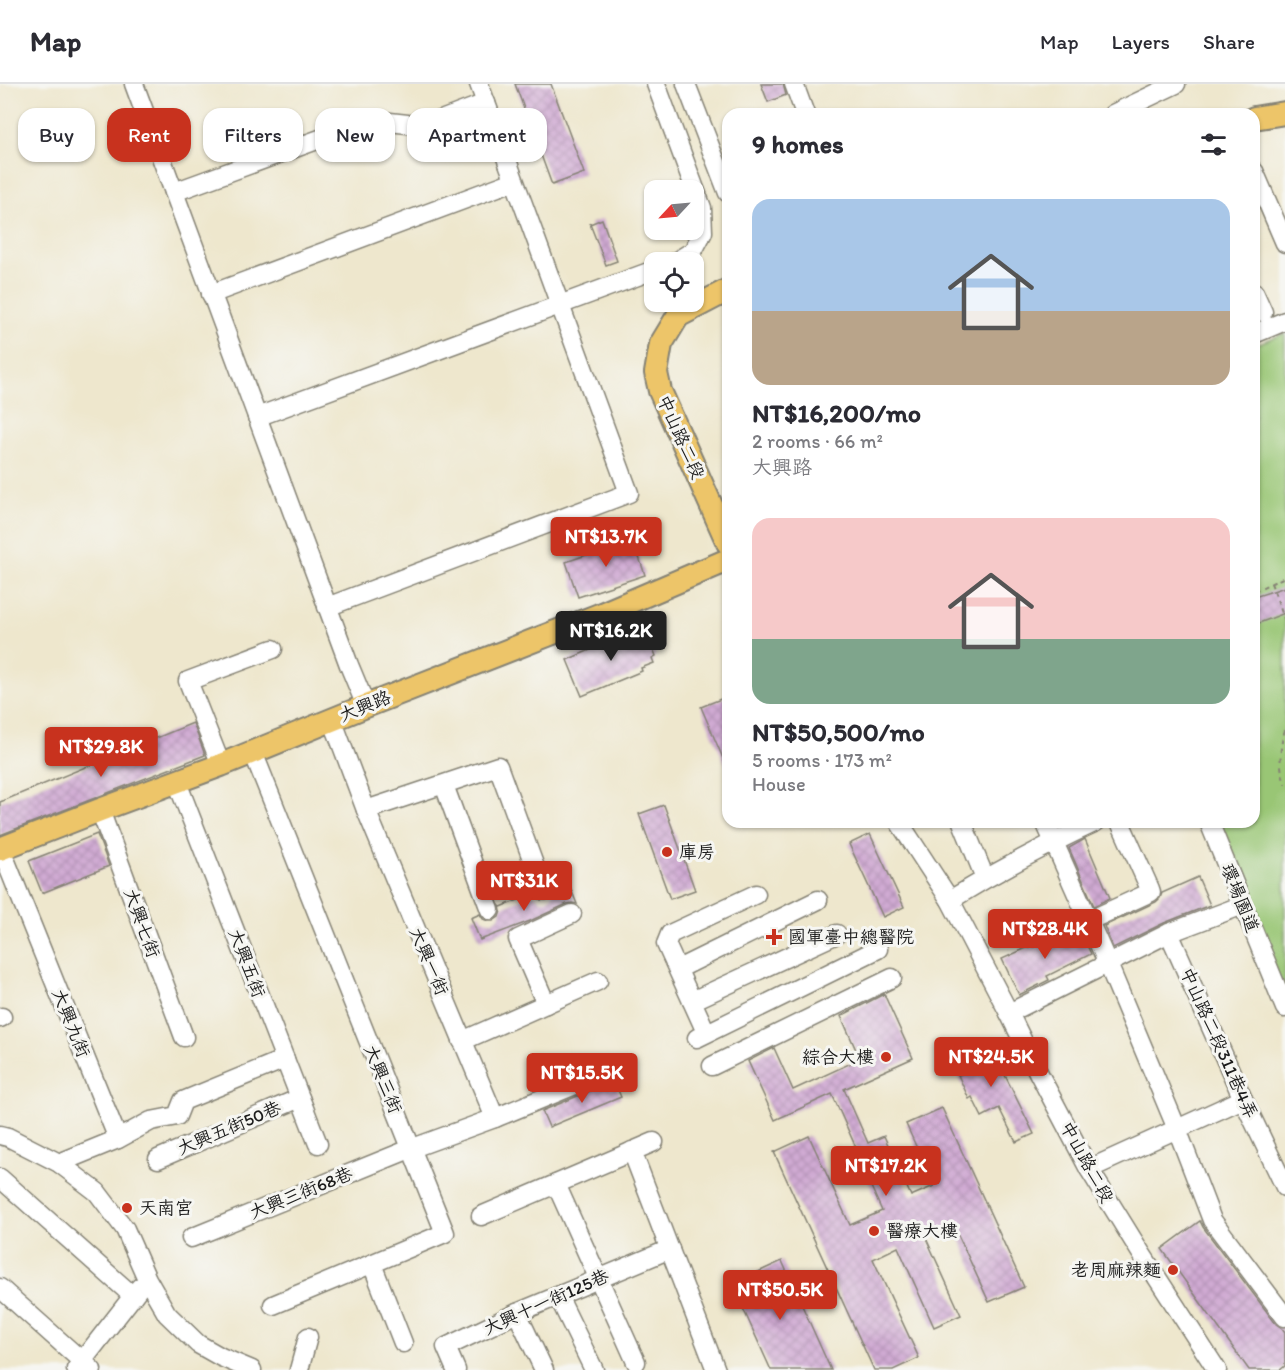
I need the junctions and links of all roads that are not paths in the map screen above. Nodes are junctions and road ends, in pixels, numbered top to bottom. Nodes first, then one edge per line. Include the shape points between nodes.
1 (134, 84) edge
2 (479, 84) edge
3 (656, 84) edge
4 (686, 84) edge
5 (794, 84) edge
6 (1176, 84) edge
7 (486, 103) junction
8 (803, 108) edge
9 (1126, 108) edge
10 (1285, 113) edge
11 (1260, 117) edge
12 (722, 177) edge
13 (514, 181) junction
14 (1260, 187) edge
15 (174, 192) junction
16 (1284, 239) edge
17 (691, 252) edge
18 (644, 274) edge
19 (722, 293) edge
20 (211, 294) junction
21 (560, 305) junction
22 (1260, 305) edge
23 (1263, 312) dead end
24 (1285, 321) edge
25 (1260, 331) edge
26 (257, 417) junction
27 (722, 530) edge
28 (722, 563) edge
29 (327, 607) junction
30 (273, 649) dead end
31 (366, 706) junction
32 (332, 719) junction
33 (253, 752) junction
34 (222, 765) junction
35 (177, 782) junction
36 (444, 785) junction
37 (100, 810) junction
38 (366, 810) junction
39 (903, 828) edge
40 (965, 828) edge
41 (1047, 828) edge
42 (1083, 828) edge
43 (1123, 828) edge
44 (1211, 828) edge
45 (1053, 842) junction
46 (1, 849) edge
47 (986, 878) junction
48 (543, 889) dead end
49 (756, 894) dead end
50 (818, 900) dead end
51 (950, 900) junction
52 (1243, 904) junction
53 (490, 910) dead end
54 (572, 914) dead end
55 (1088, 921) junction
56 (1170, 933) junction
57 (837, 934) dead end
58 (878, 949) dead end
59 (1108, 964) junction
60 (678, 969) junction
61 (892, 978) dead end
62 (598, 981) dead end
63 (692, 1001) junction
64 (546, 1004) junction
65 (1285, 1008) edge
66 (1009, 1013) junction
67 (184, 1037) dead end
68 (462, 1041) junction
69 (285, 1059) junction
70 (621, 1066) dead end
71 (712, 1066) dead end
72 (300, 1098) junction
73 (1243, 1099) junction
74 (177, 1116) junction
75 (495, 1118) junction
76 (1177, 1129) junction
77 (118, 1139) junction
78 (3, 1140) edge
79 (654, 1142) dead end
80 (192, 1144) junction
81 (318, 1144) dead end
82 (410, 1149) junction
83 (632, 1151) junction
84 (158, 1159) dead end
85 (59, 1163) junction
86 (1089, 1168) junction
87 (0, 1178) edge
88 (556, 1184) junction
89 (1285, 1187) edge
90 (481, 1216) dead end
91 (191, 1238) dead end
92 (670, 1249) junction
93 (372, 1264) junction
94 (147, 1279) junction
95 (599, 1279) junction
96 (0, 1288) edge
97 (133, 1296) junction
98 (558, 1296) junction
99 (273, 1305) dead end
100 (517, 1313) junction
101 (1285, 1317) edge
102 (308, 1337) dead end
103 (403, 1343) dead end
104 (636, 1362) dead end
105 (83, 1367) edge
106 (252, 1370) edge
107 (299, 1370) edge
108 (456, 1370) edge
109 (544, 1370) edge
110 (594, 1370) edge
111 (716, 1370) edge
112 (1217, 1370) edge

1 - 15 street
2 - 7 street
3 - 17 street via 702,208 703,232
4 - 12 street
5 - 8 street
6 - 9 street
7 - 13 street
7 - 15 street via 425,126 372,120
10 - 11 main road
13 - 20 street
13 - 21 street
14 - 16 street
15 - 20 street
18 - 21 street
19 - 27 main road, 中山路二段 via 678,316 661,344 656,373 660,391
20 - 26 street
21 - 26 street
21 - 29 street via 629,493
22 - 23 street
24 - 25 street
26 - 29 street
28 - 31 main road, 大興路
29 - 31 street
30 - 34 street via 188,681
31 - 32 main road, 大興路
32 - 33 main road, 大興路
32 - 38 street, 大興一街
33 - 34 main road, 大興路
33 - 82 street, 大興三街
34 - 35 main road, 大興路
35 - 37 main road, 大興路
35 - 69 street, 大興五街
36 - 38 street
36 - 48 street via 498,766
36 - 53 street
37 - 46 main road, 大興路
37 - 67 street, 大興七街
38 - 68 street, 大興一街
39 - 51 street, 中山路二段
40 - 47 street
41 - 45 street
42 - 45 street
43 - 55 street via 1151,892
44 - 52 street, 環場園道
45 - 47 street
45 - 55 street
46 - 77 street, 大興九街
47 - 51 street
49 - 60 street via 670,934 666,944
50 - 60 street
51 - 66 street, 中山路二段
52 - 56 street
52 - 65 street, 環場園道
54 - 64 street via 518,939
55 - 59 street
56 - 59 street
56 - 73 street, 中山路二段311巷4弄
57 - 63 street
58 - 63 street via 702,1035
59 - 66 street
59 - 76 street
60 - 63 street
61 - 71 street
62 - 64 street
64 - 68 street
66 - 86 street, 中山路二段
68 - 75 street, 大興一街
69 - 72 street, 大興五街
69 - 74 street via 183,1101
70 - 75 street
72 - 80 street, 大興五街50巷
72 - 81 street, 大興五街
73 - 76 street
73 - 89 street, 中山路二段311巷4弄
74 - 77 street via 151,1121
74 - 80 street
75 - 82 street
76 - 86 street
76 - 101 street via 1212,1220
77 - 85 street
78 - 85 street
79 - 83 street
80 - 84 street, 大興五街50巷
82 - 91 street, 大興三街68巷
82 - 93 street, 大興三街 via 445,1233
83 - 88 street
83 - 92 street
85 - 94 street via 97,1192 125,1228
86 - 112 street, 中山路二段
87 - 97 street
88 - 90 street
88 - 95 street
92 - 95 street, 大興十一街125巷
92 - 111 street
93 - 99 street, 大興三街
93 - 103 street
94 - 97 street
94 - 106 street via 166,1314 198,1344
95 - 98 street, 大興十一街125巷
95 - 104 street
96 - 105 street
97 - 105 street
98 - 100 street, 大興十一街125巷
98 - 110 street
100 - 108 street, 大興十一街125巷 via 446,1347
100 - 109 street
102 - 107 street

